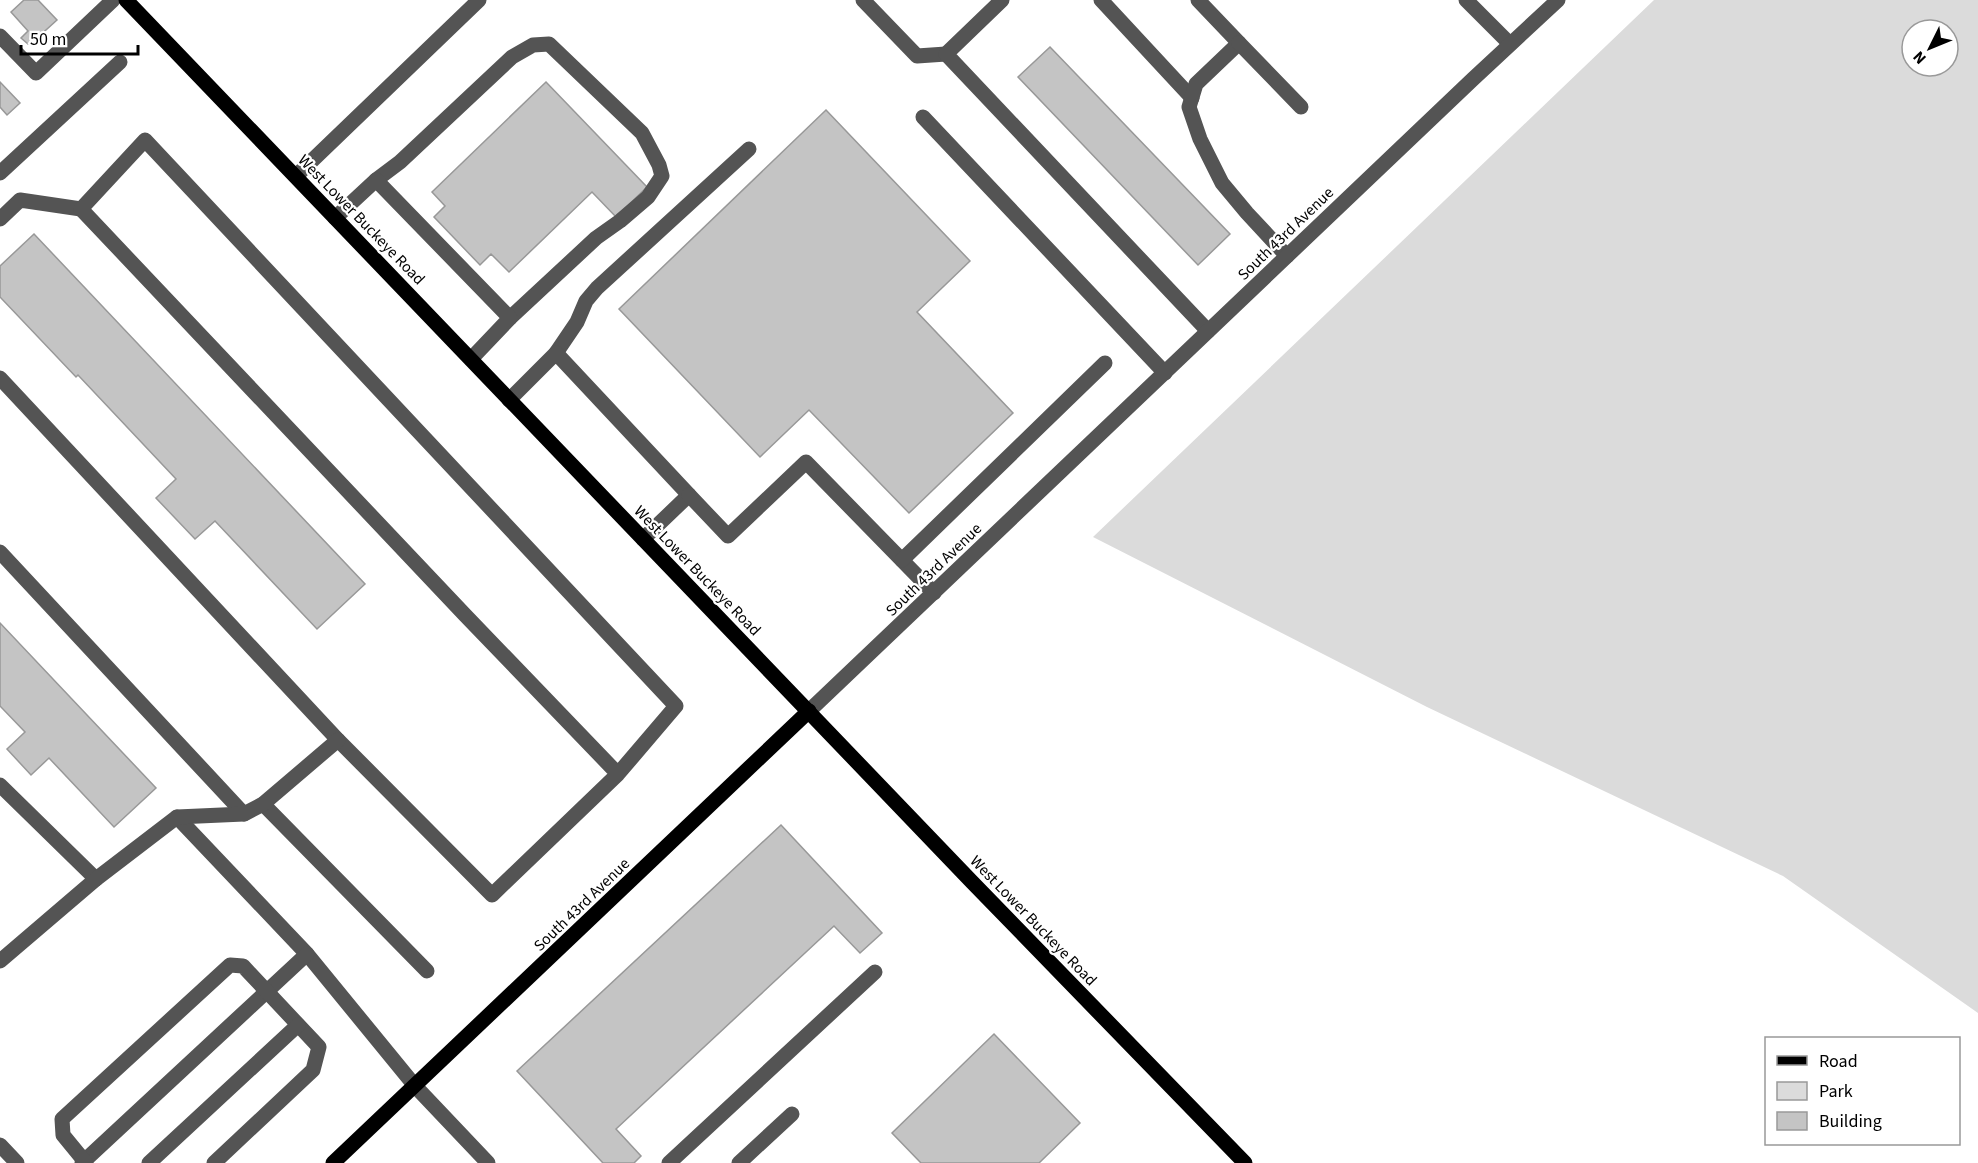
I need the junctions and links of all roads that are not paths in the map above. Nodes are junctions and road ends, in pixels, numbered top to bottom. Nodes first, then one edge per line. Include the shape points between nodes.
1 (113, 0) edge
2 (126, 0) edge
3 (863, 0) edge
4 (1002, 0) edge
5 (1101, 0) edge
6 (1198, 0) edge
7 (1466, 0) edge
8 (1558, 0) edge
9 (471, 3) edge
10 (0, 36) edge
11 (1239, 43) junction
12 (1510, 44) junction
13 (946, 54) junction
14 (120, 62) dead end
15 (1192, 98) junction
16 (1301, 107) dead end
17 (923, 117) dead end
18 (749, 149) dead end
19 (0, 173) edge
20 (296, 176) junction
21 (376, 180) junction
22 (81, 209) junction
23 (335, 218) junction
24 (0, 219) edge
25 (1287, 256) junction
26 (510, 318) junction
27 (1208, 331) junction
28 (556, 353) junction
29 (471, 359) junction
30 (1105, 363) dead end
31 (1165, 373) junction
32 (0, 378) edge
33 (509, 400) junction
34 (689, 495) junction
35 (643, 539) junction
36 (0, 552) edge
37 (902, 560) junction
38 (934, 593) junction
39 (809, 711) junction
40 (338, 740) junction
41 (618, 774) junction
42 (0, 785) edge
43 (263, 804) junction
44 (244, 814) junction
45 (177, 817) junction
46 (96, 879) junction
47 (307, 954) junction
48 (0, 961) edge
49 (427, 971) dead end
50 (875, 972) dead end
51 (266, 991) junction
52 (298, 1025) junction
53 (415, 1086) junction
54 (792, 1114) dead end
55 (0, 1145) edge
56 (84, 1162) edge
57 (17, 1163) edge
58 (149, 1163) edge
59 (214, 1163) edge
60 (333, 1163) edge
61 (488, 1163) edge
62 (669, 1163) edge
63 (739, 1163) edge
64 (1245, 1163) edge

1 - 10 street via 36,73
2 - 20 main road, West Lower Buckeye Road
3 - 13 street via 917,56
4 - 13 street
5 - 15 street
6 - 11 street
7 - 12 street
8 - 12 street, South 43rd Avenue
9 - 20 street
11 - 15 street via 1196,84
11 - 16 street
12 - 25 street, South 43rd Avenue
13 - 27 street
14 - 19 street
15 - 25 street via 1189,107 1200,140 1222,183
17 - 31 street
18 - 28 street via 597,288
20 - 23 main road, West Lower Buckeye Road
21 - 23 street
21 - 26 street
21 - 26 street via 512,57 533,45 549,44 642,133 662,176 648,197 596,238
22 - 24 street via 20,200
22 - 41 street
22 - 41 street via 145,140 676,706
23 - 29 main road, West Lower Buckeye Road
25 - 27 street, South 43rd Avenue
26 - 29 street
27 - 31 street, South 43rd Avenue
28 - 33 street
28 - 34 street
29 - 33 main road, West Lower Buckeye Road
30 - 37 street
31 - 38 street, South 43rd Avenue
32 - 40 street
33 - 35 main road, West Lower Buckeye Road
34 - 35 street
34 - 37 street via 728,536 806,462
35 - 39 main road, West Lower Buckeye Road
36 - 44 street
37 - 38 street
38 - 39 street, South 43rd Avenue
39 - 53 main road, South 43rd Avenue
39 - 64 main road, West Lower Buckeye Road
40 - 41 street via 492,895
40 - 43 street
42 - 46 street
43 - 44 street
43 - 49 street
44 - 45 street
45 - 46 street
45 - 47 street
46 - 48 street
47 - 51 street
47 - 53 street
50 - 62 street
51 - 52 street
51 - 56 street
51 - 56 street via 243,966 230,965 62,1119 63,1135
52 - 58 street
52 - 59 street via 319,1047 313,1070
53 - 60 main road, South 43rd Avenue
53 - 61 street
54 - 63 street
55 - 57 street

